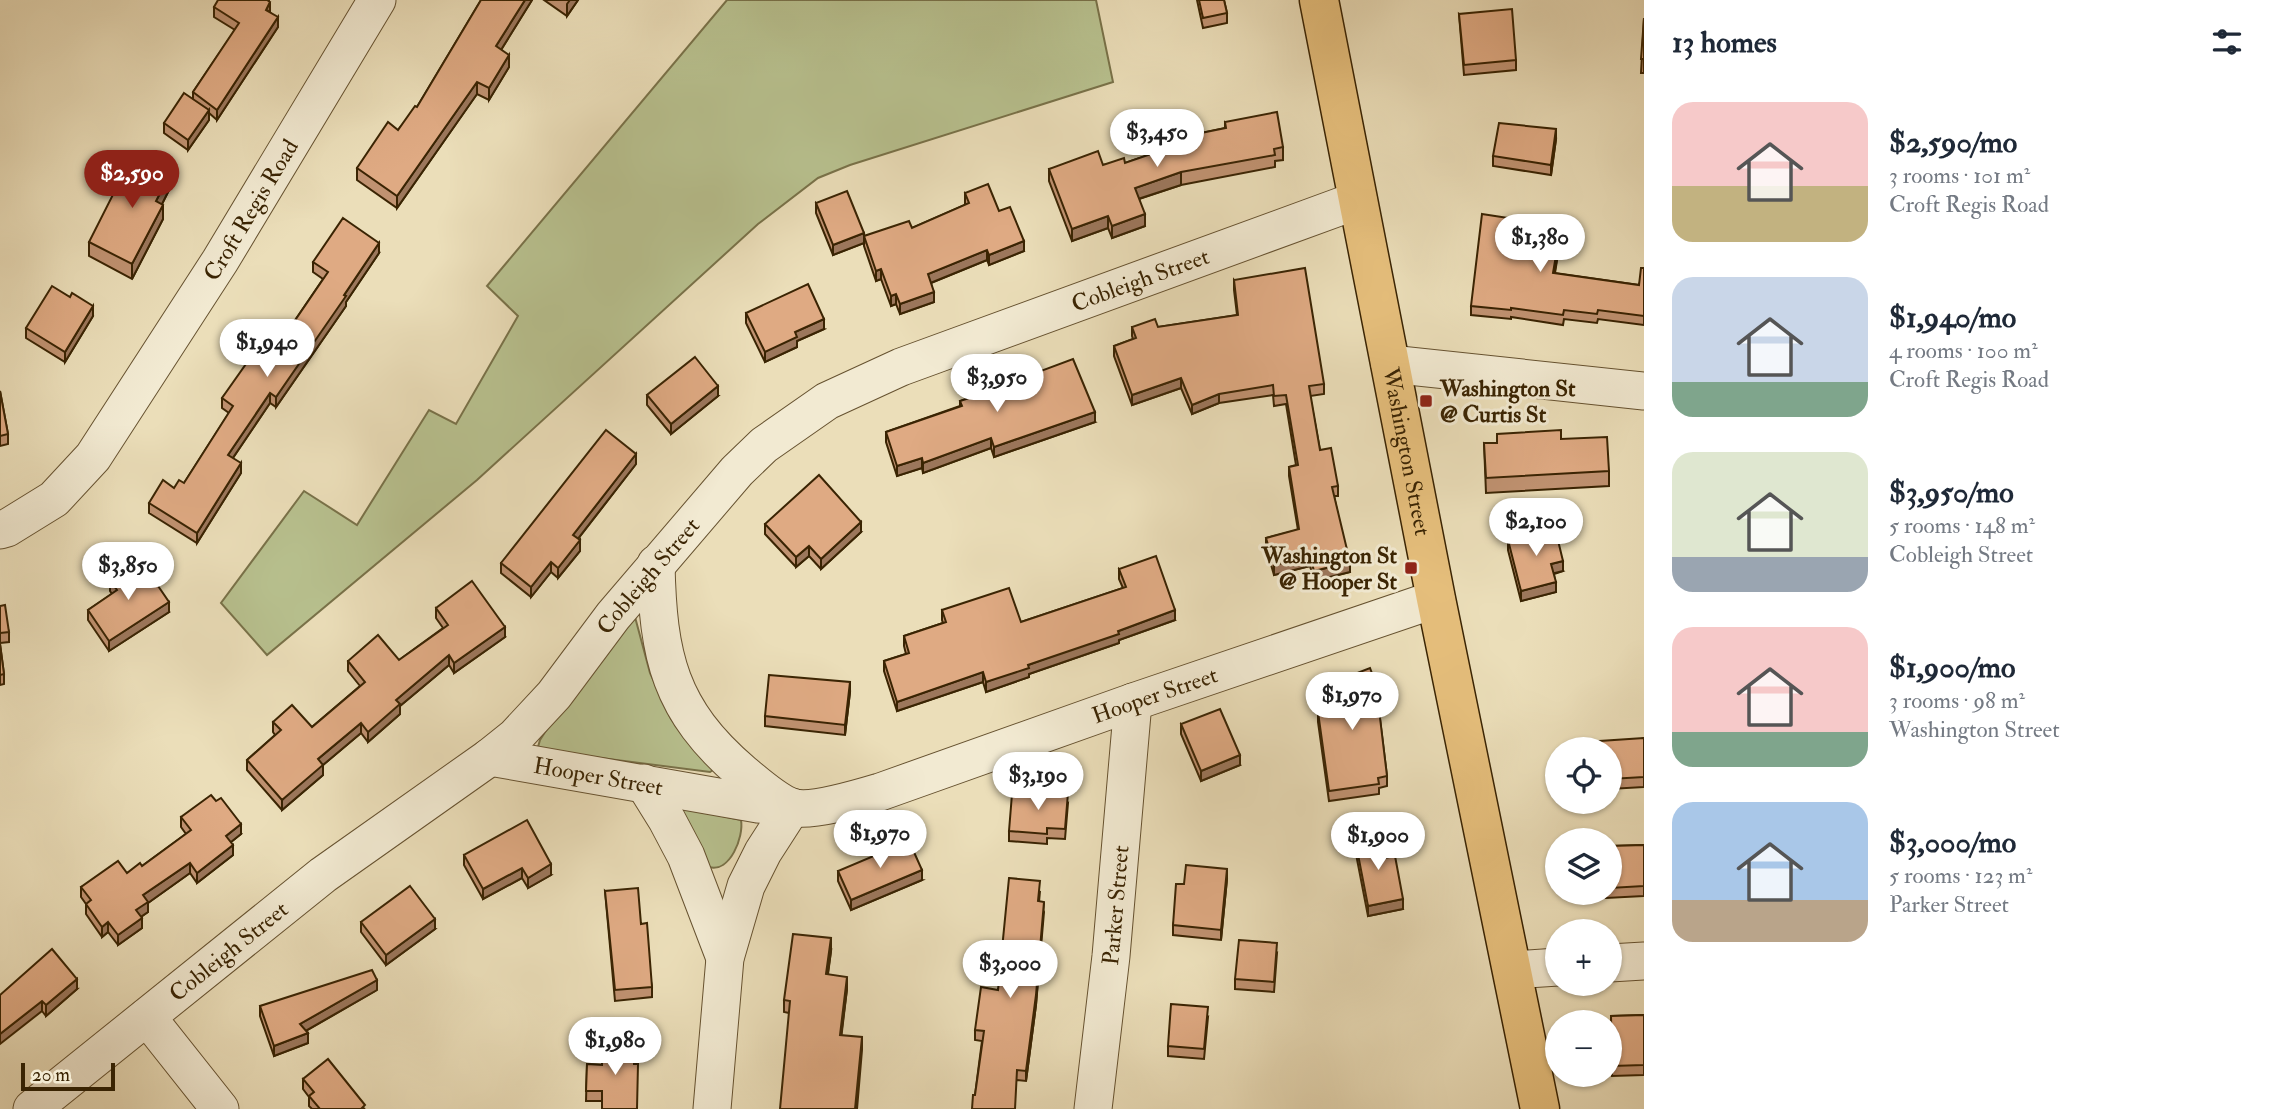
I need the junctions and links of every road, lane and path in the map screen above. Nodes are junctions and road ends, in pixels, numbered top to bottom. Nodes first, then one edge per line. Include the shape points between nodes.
1 (377, 0) edge
2 (1319, 0) edge
3 (1358, 200) junction
4 (1390, 364) junction
5 (1644, 391) edge
6 (0, 530) edge
7 (656, 564) junction
8 (1436, 599) junction
9 (1133, 702) junction
10 (490, 757) junction
11 (644, 783) junction
12 (792, 807) junction
13 (725, 958) junction
14 (1644, 961) edge
15 (1622, 962) edge
16 (1545, 968) edge
17 (1513, 970) junction
18 (147, 1017) junction
19 (32, 1109) edge
20 (220, 1109) edge
21 (712, 1109) edge
22 (1093, 1109) edge
23 (1540, 1109) edge

1 - 6 street, Croft Regis Road via 220,261 93,457 54,499
2 - 3 main road, Washington Street
3 - 4 main road, Washington Street
3 - 7 street, Cobleigh Street via 914,362 827,401 746,462
4 - 5 street
4 - 8 main road, Washington Street
7 - 10 street, Cobleigh Street via 554,695
7 - 12 street via 664,653 686,710 732,763
8 - 9 street, Hooper Street
8 - 17 main road, Washington Street
9 - 12 street, Hooper Street via 870,795 822,806
9 - 22 street, Parker Street
10 - 11 street, Hooper Street
10 - 18 street, Cobleigh Street via 323,875
11 - 12 street, Hooper Street
11 - 13 street via 686,856
12 - 13 street via 746,886
13 - 21 street
14 - 15 street
16 - 17 street
17 - 23 main road, Washington Street
18 - 19 street, Cobleigh Street
18 - 20 street

